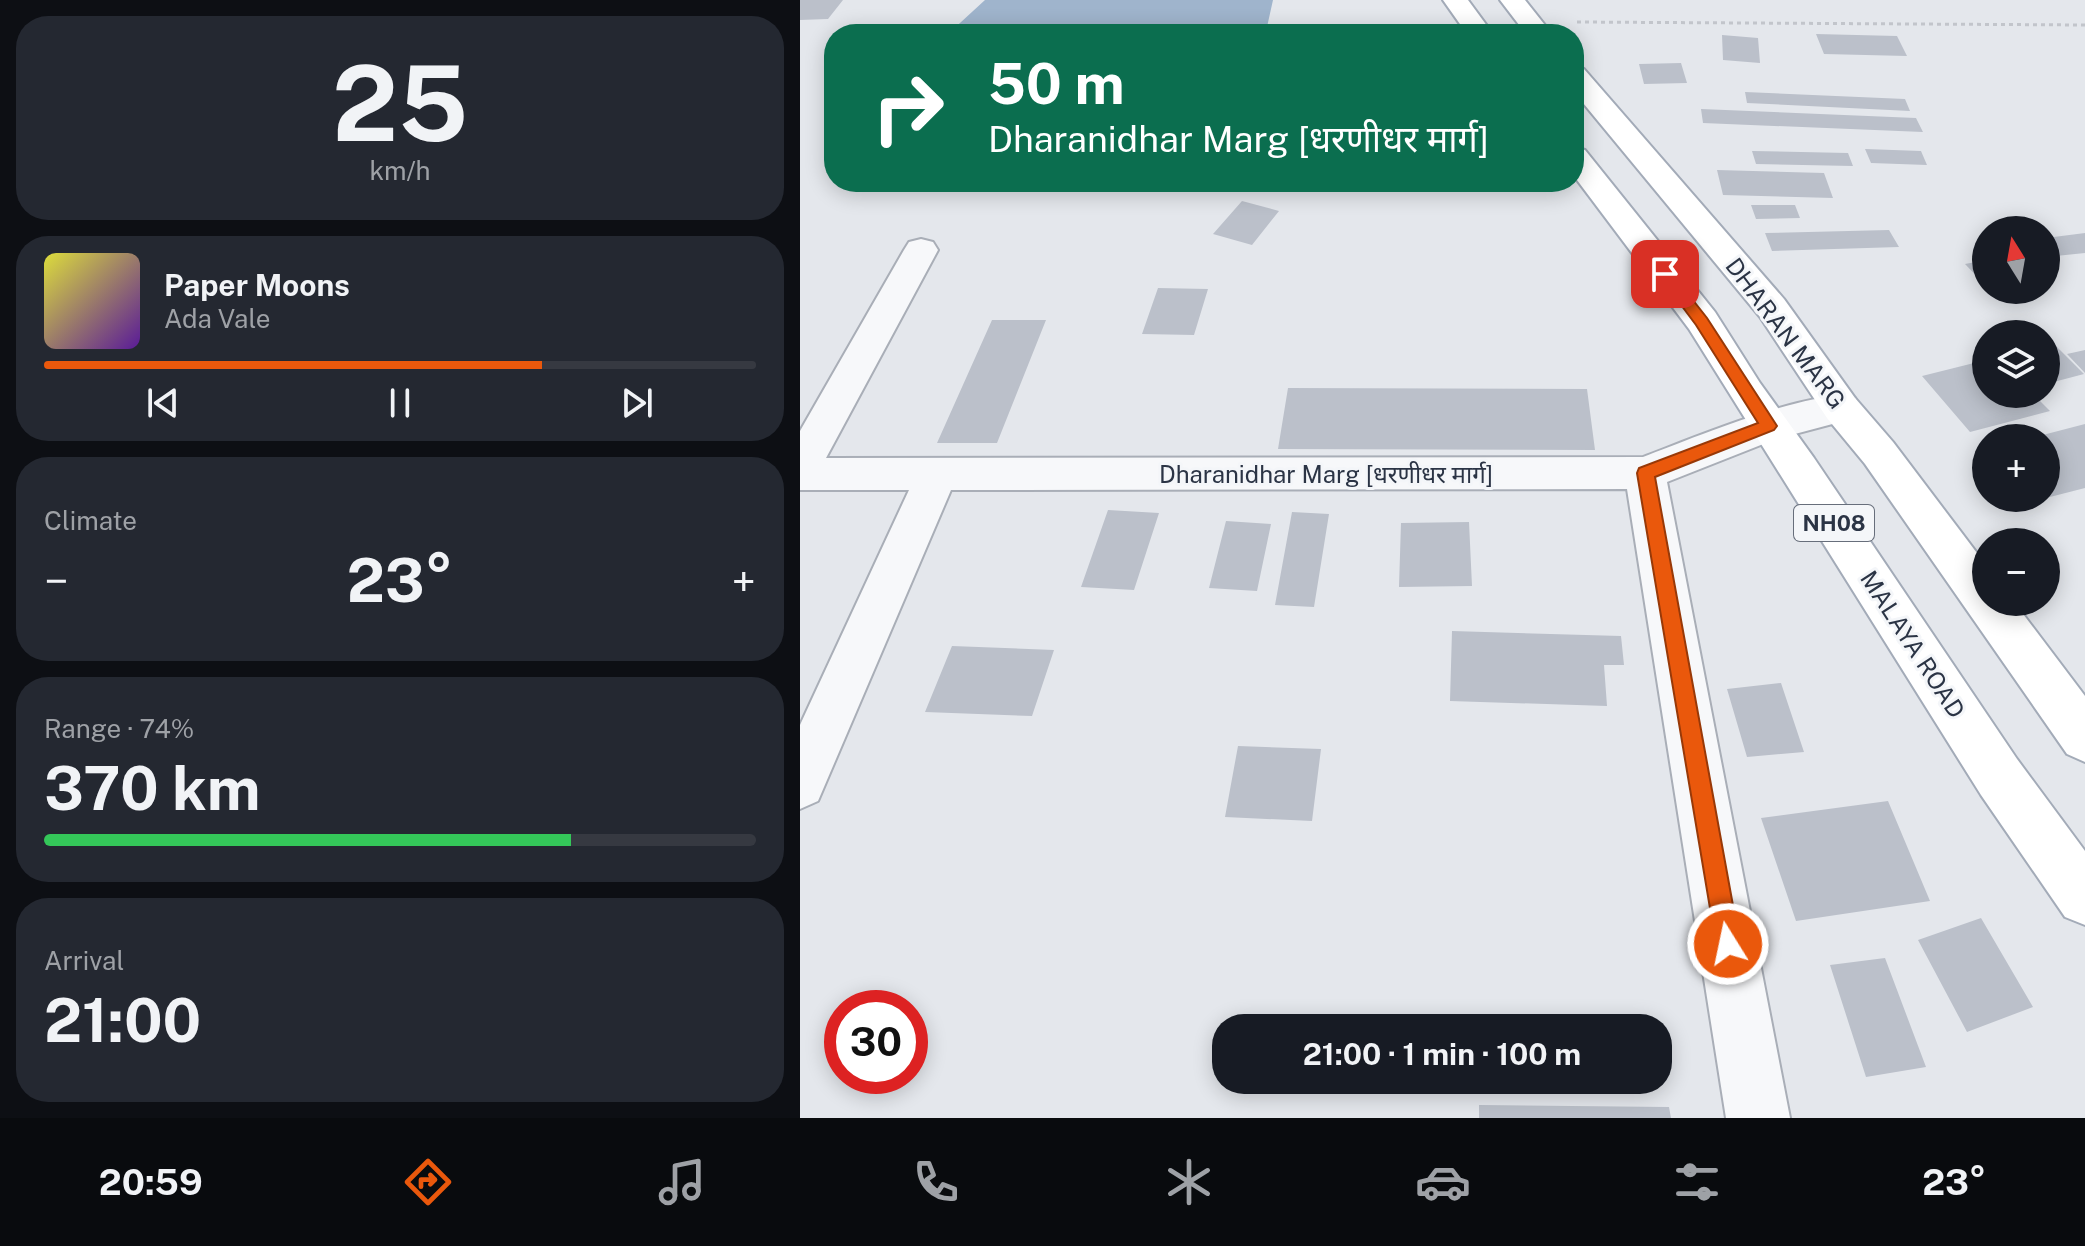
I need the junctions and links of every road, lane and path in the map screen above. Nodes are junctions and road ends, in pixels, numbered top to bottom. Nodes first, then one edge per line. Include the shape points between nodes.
1 (1455, 0) edge
2 (1521, 11) edge
3 (1473, 24) edge
4 (2085, 25) edge
5 (1584, 87) edge
6 (1584, 169) edge
7 (921, 250) dead end
8 (1841, 408) junction
9 (1769, 426) junction
10 (800, 468) edge
11 (1645, 473) junction
12 (800, 474) edge
13 (937, 474) junction
14 (1972, 580) edge
15 (1998, 616) edge
16 (2085, 737) edge
17 (800, 783) edge
18 (2085, 897) edge
19 (1758, 1118) edge

1 - 3 main road
2 - 4 path
5 - 8 main road, DHARAN MARG / NH08 via 1772,308
6 - 9 main road, MALAYA ROAD / NH08 via 1702,321
7 - 10 street
8 - 9 street, Dharanidhar Marg [धरणीधर मार्ग]
8 - 14 main road, DHARAN MARG / NH08
9 - 11 street, Dharanidhar Marg [धरणीधर मार्ग]
9 - 18 main road, MALAYA ROAD / NH08 via 1999,777
11 - 13 street, Dharanidhar Marg [धरणीधर मार्ग]
11 - 19 street
12 - 13 street, Dharanidhar Marg [धरणीधर मार्ग]
13 - 17 street
15 - 16 main road, DHARAN MARG / NH08

